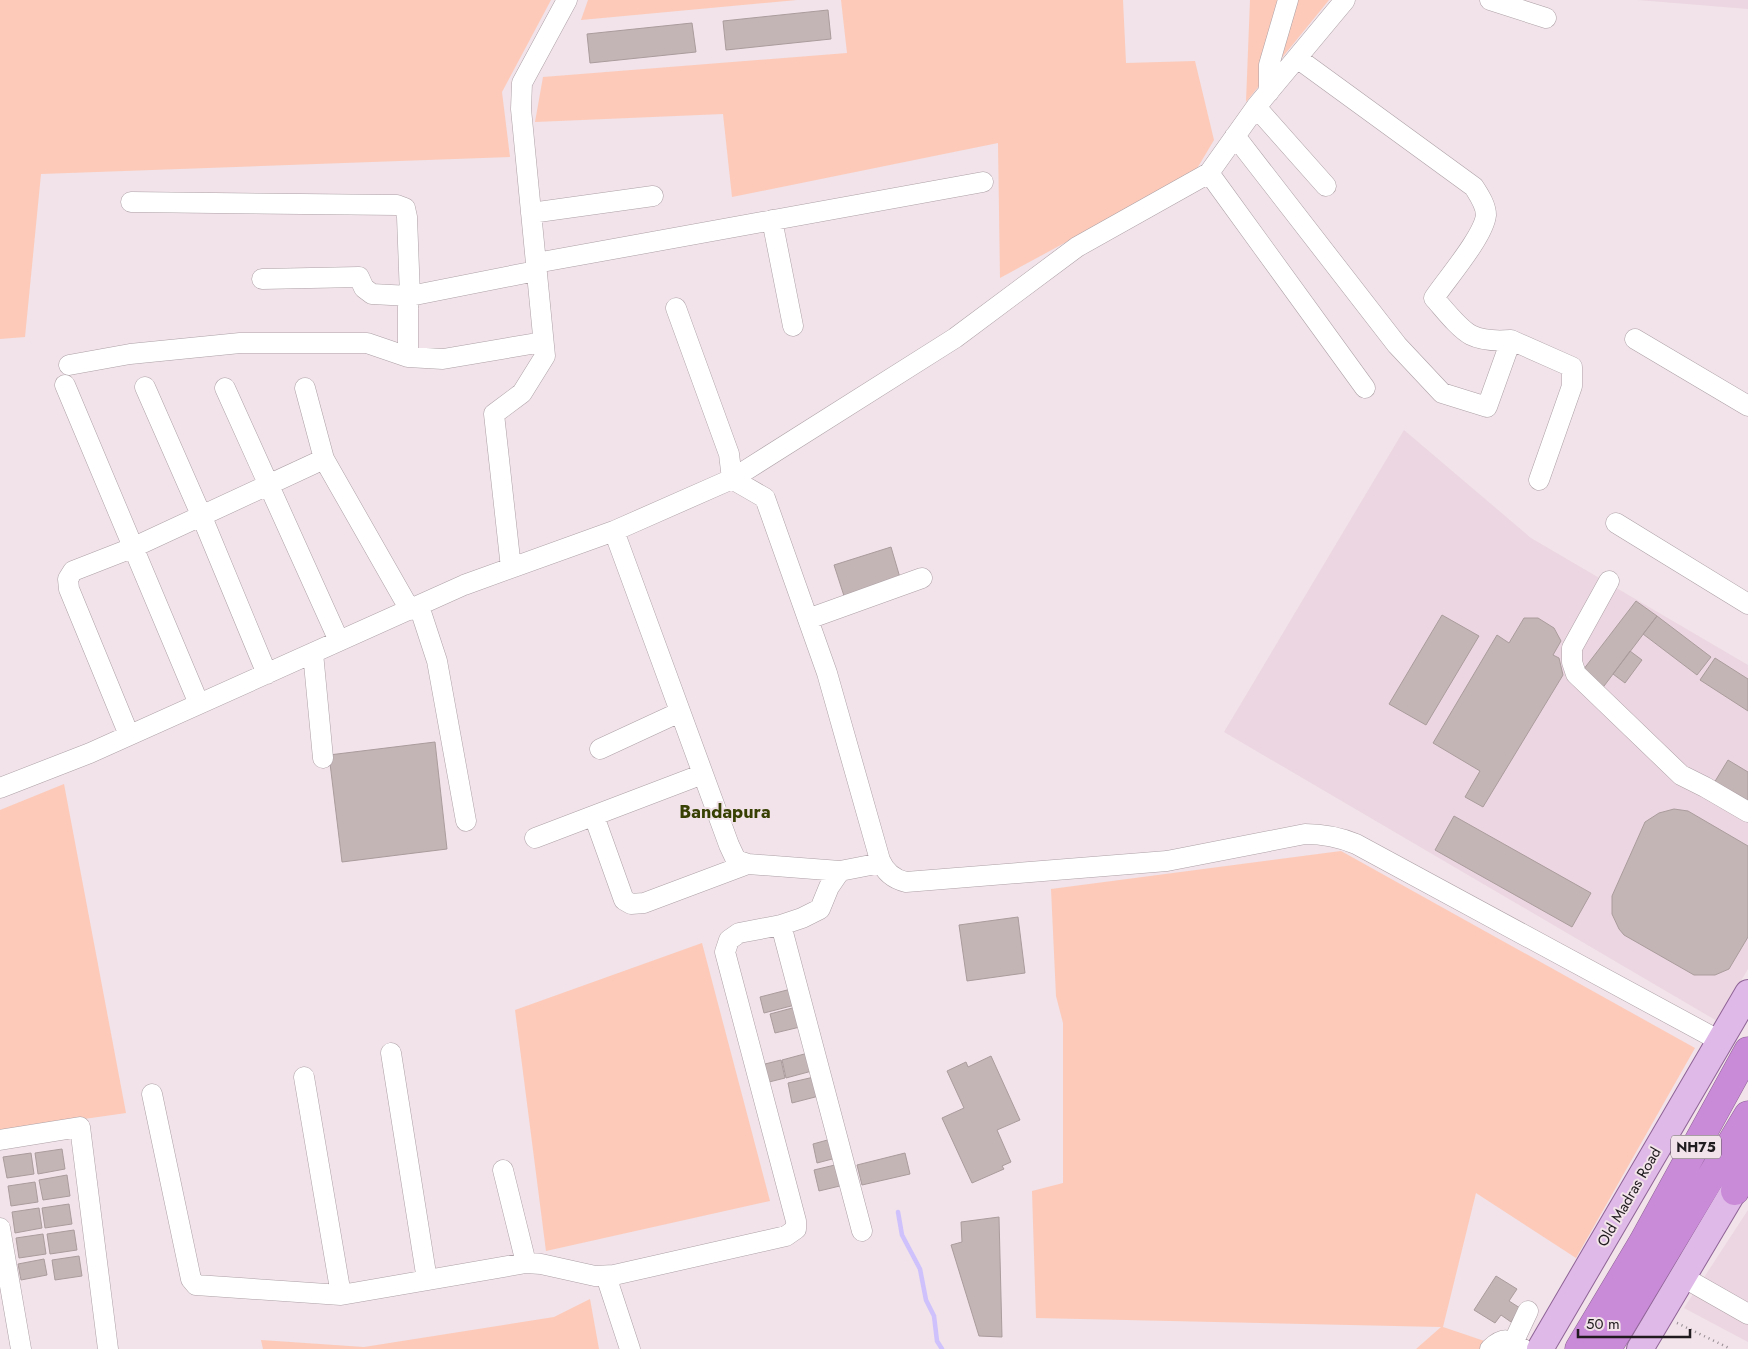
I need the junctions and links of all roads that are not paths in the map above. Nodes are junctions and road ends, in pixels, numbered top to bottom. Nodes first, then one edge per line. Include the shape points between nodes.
1 (567, 0) edge
2 (1288, 0) edge
3 (1346, 0) edge
4 (1490, 0) edge
5 (1546, 18) dead end
6 (1297, 58) junction
7 (1269, 92) junction
8 (1256, 107) junction
9 (1235, 136) junction
10 (1209, 174) junction
11 (983, 182) dead end
12 (1326, 186) dead end
13 (653, 196) dead end
14 (131, 202) dead end
15 (531, 214) junction
16 (772, 220) junction
17 (536, 267) junction
18 (262, 278) dead end
19 (410, 296) junction
20 (676, 308) dead end
21 (793, 326) dead end
22 (1635, 339) dead end
23 (1511, 340) junction
24 (543, 342) junction
25 (408, 357) junction
26 (145, 387) dead end
27 (225, 388) dead end
28 (306, 388) dead end
29 (1365, 388) dead end
30 (1748, 406) edge
31 (324, 459) junction
32 (732, 479) junction
33 (1539, 480) dead end
34 (268, 485) junction
35 (202, 516) junction
36 (1616, 523) dead end
37 (614, 531) junction
38 (132, 548) junction
39 (511, 568) junction
40 (922, 578) dead end
41 (1609, 581) dead end
42 (1748, 604) edge
43 (414, 608) junction
44 (808, 619) junction
45 (339, 641) junction
46 (313, 653) junction
47 (267, 674) junction
48 (199, 704) junction
49 (680, 712) junction
50 (129, 735) junction
51 (600, 749) dead end
52 (323, 758) dead end
53 (703, 774) junction
54 (0, 788) edge
55 (1748, 812) edge
56 (594, 816) junction
57 (466, 821) dead end
58 (535, 838) dead end
59 (881, 863) junction
60 (748, 864) junction
61 (840, 872) junction
62 (781, 925) junction
63 (1748, 993) edge
64 (1720, 1041) junction
65 (1748, 1051) edge
66 (391, 1053) dead end
67 (304, 1077) dead end
68 (152, 1094) dead end
69 (1748, 1116) edge
70 (0, 1140) edge
71 (1748, 1167) edge
72 (503, 1170) dead end
73 (1735, 1191) junction
74 (0, 1228) edge
75 (862, 1231) dead end
76 (526, 1263) junction
77 (606, 1276) junction
78 (1683, 1277) junction
79 (427, 1280) junction
80 (341, 1295) junction
81 (1528, 1311) dead end
82 (1748, 1314) edge
83 (1518, 1346) edge
84 (21, 1349) edge
85 (108, 1349) edge
86 (630, 1349) edge
87 (1490, 1349) edge
88 (1540, 1349) edge
89 (1579, 1349) edge
90 (1607, 1349) edge
91 (1640, 1349) edge

1 - 15 street via 522,84 521,109
2 - 7 street via 1269,65
3 - 6 street
4 - 5 street
6 - 7 street
6 - 23 street via 1474,187 1486,215 1477,239 1434,298 1471,335 1495,341
7 - 8 street
8 - 9 street
8 - 12 street
9 - 10 street
9 - 23 street via 1397,345 1442,394 1487,406
10 - 29 street
10 - 32 street via 1077,247 955,338
11 - 16 street
13 - 15 street
14 - 19 street via 398,205 405,208 407,217
15 - 17 street
16 - 17 street
16 - 21 street
17 - 19 street
17 - 24 street
18 - 19 street via 359,277 364,288 372,294
19 - 25 street
20 - 32 street via 729,454
22 - 30 street
23 - 33 street via 1572,367 1572,386
24 - 25 street via 443,359
24 - 39 street via 545,356 522,393 494,414
25 - 38 street via 367,343 240,343 130,354 67,375
26 - 35 street
27 - 34 street
28 - 31 street
31 - 34 street
31 - 43 street
32 - 37 street
32 - 44 street via 765,498
34 - 35 street
34 - 45 street
35 - 38 street
35 - 47 street
36 - 42 street
37 - 39 street
37 - 49 street
38 - 48 street
38 - 50 street via 73,571 68,580
39 - 43 street
40 - 44 street
41 - 55 street via 1572,648 1576,674 1681,775
43 - 45 street
43 - 57 street via 438,660
44 - 59 street via 827,673
45 - 46 street
46 - 47 street
46 - 52 street
47 - 48 street
48 - 50 street
49 - 51 street
49 - 53 street
50 - 54 street
53 - 56 street
53 - 60 street via 736,860
56 - 58 street
56 - 60 street via 624,900 631,904 644,903
59 - 61 street
59 - 64 street via 892,877 906,882 1167,861 1306,834 1335,836 1365,848
60 - 61 street
61 - 62 street via 829,887 820,909
62 - 75 street
62 - 77 street via 739,933 729,940 725,952 796,1229 786,1236
63 - 64 main road, Old Madras Road
64 - 88 main road, Old Madras Road
65 - 89 highway, NH75 via 1643,1242
66 - 79 street
67 - 80 street
68 - 80 street via 191,1279 196,1285
69 - 73 highway
69 - 90 highway, NH75
70 - 85 street via 80,1127
71 - 73 main road
72 - 76 street
73 - 78 main road
74 - 84 street
76 - 77 street
76 - 79 street
77 - 86 street
78 - 82 street
78 - 91 main road
79 - 80 street
81 - 83 street
83 - 87 street via 1506,1339

